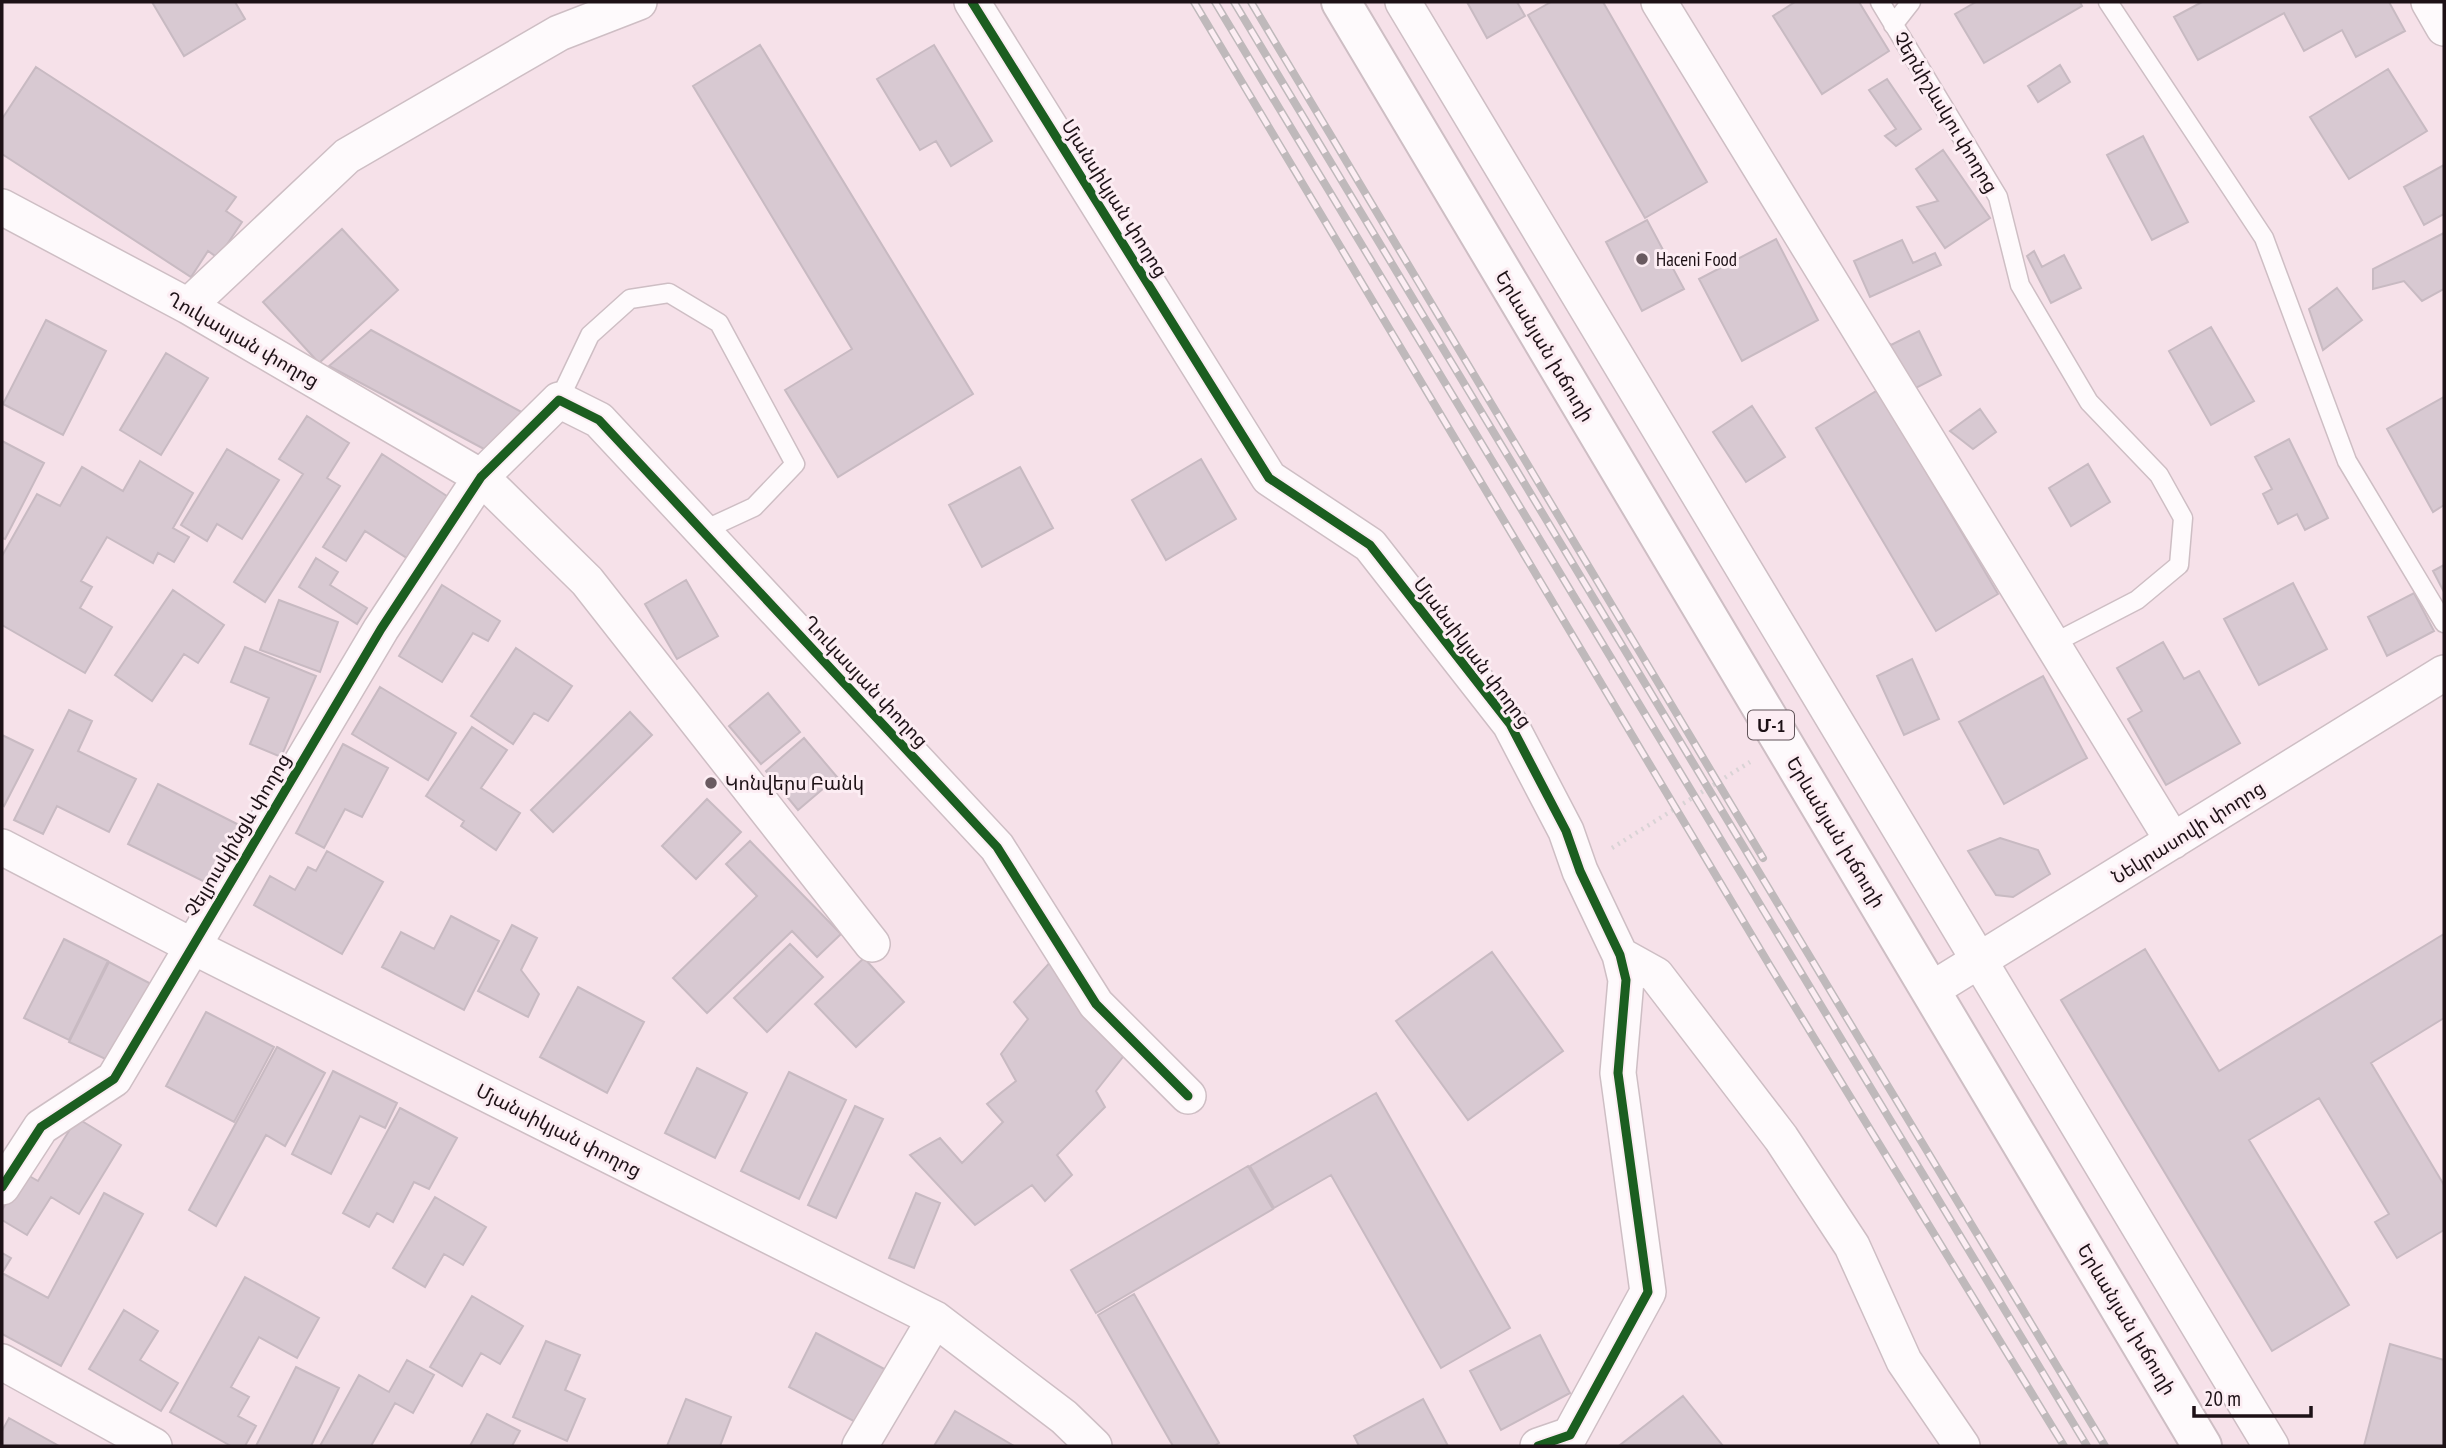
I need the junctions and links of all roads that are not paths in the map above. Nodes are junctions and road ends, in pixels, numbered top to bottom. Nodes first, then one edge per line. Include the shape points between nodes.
1 (639, 2) edge
2 (972, 2) edge
3 (1341, 2) edge
4 (1403, 2) edge
5 (1658, 2) edge
6 (1880, 2) edge
7 (1911, 2) edge
8 (2108, 2) edge
9 (2429, 2) edge
10 (1893, 25) junction
11 (2444, 28) edge
12 (2, 207) edge
13 (188, 306) junction
14 (559, 400) junction
15 (481, 477) junction
16 (702, 531) junction
17 (2444, 623) edge
18 (2052, 645) junction
19 (2444, 673) edge
20 (2173, 841) junction
21 (2, 847) edge
22 (872, 944) dead end
23 (191, 946) junction
24 (1620, 955) junction
25 (1980, 960) junction
26 (1931, 990) junction
27 (1188, 1096) dead end
28 (2, 1187) edge
29 (935, 1319) junction
30 (2, 1362) edge
31 (154, 1446) edge
32 (860, 1446) edge
33 (1094, 1446) edge
34 (1538, 1446) edge
35 (1962, 1446) edge
36 (2203, 1446) edge
37 (2271, 1446) edge

1 - 13 street via 559,33 347,156
2 - 24 street, Մյանսիկյան փողոց via 1269,478 1370,545 1510,724 1566,831
3 - 26 highway, Երևանյան խճուղի / Մ-1
4 - 25 street
5 - 18 street
6 - 10 lane, Չերնիշևսկու փողոց
7 - 10 lane
8 - 17 lane via 2264,238 2347,461
9 - 11 street
10 - 18 lane, Չերնիշևսկու փողոց via 1998,197 2020,285 2089,402 2159,475 2183,519 2179,565 2137,600
12 - 13 street, Ղուկասյան փողոց
13 - 15 street, Ղուկասյան փողոց
14 - 15 street
14 - 16 street, Ղուկասյան փողոց via 599,420
14 - 16 lane via 590,335 630,299 669,292 719,323 795,464 754,507
15 - 22 street, Ղուկասյան փողոց via 587,581
15 - 23 street, Չելյուսկինցև փողոց via 381,629
16 - 27 street, Ղուկասյան փողոց via 997,847 1096,1004
18 - 20 street
19 - 20 street, Նեկրասովի փողոց
20 - 25 street, Նեկրասովի փողոց
21 - 23 street, Մյանսիկյան փողոց
23 - 28 street, Չելյուսկինցև փողոց via 114,1079 41,1127
23 - 29 street, Մյանսիկյան փողոց
24 - 34 street, Մյանսիկյան փողոց via 1626,979 1618,1073 1648,1292 1570,1435
24 - 35 street via 1656,975 1781,1138 1852,1246 1904,1361
25 - 26 street, Նեկրասովի փողոց
25 - 37 street
26 - 36 highway, Երևանյան խճուղի / Մ-1
29 - 32 street
29 - 33 street, Մյանսիկյան փողոց
30 - 31 street

